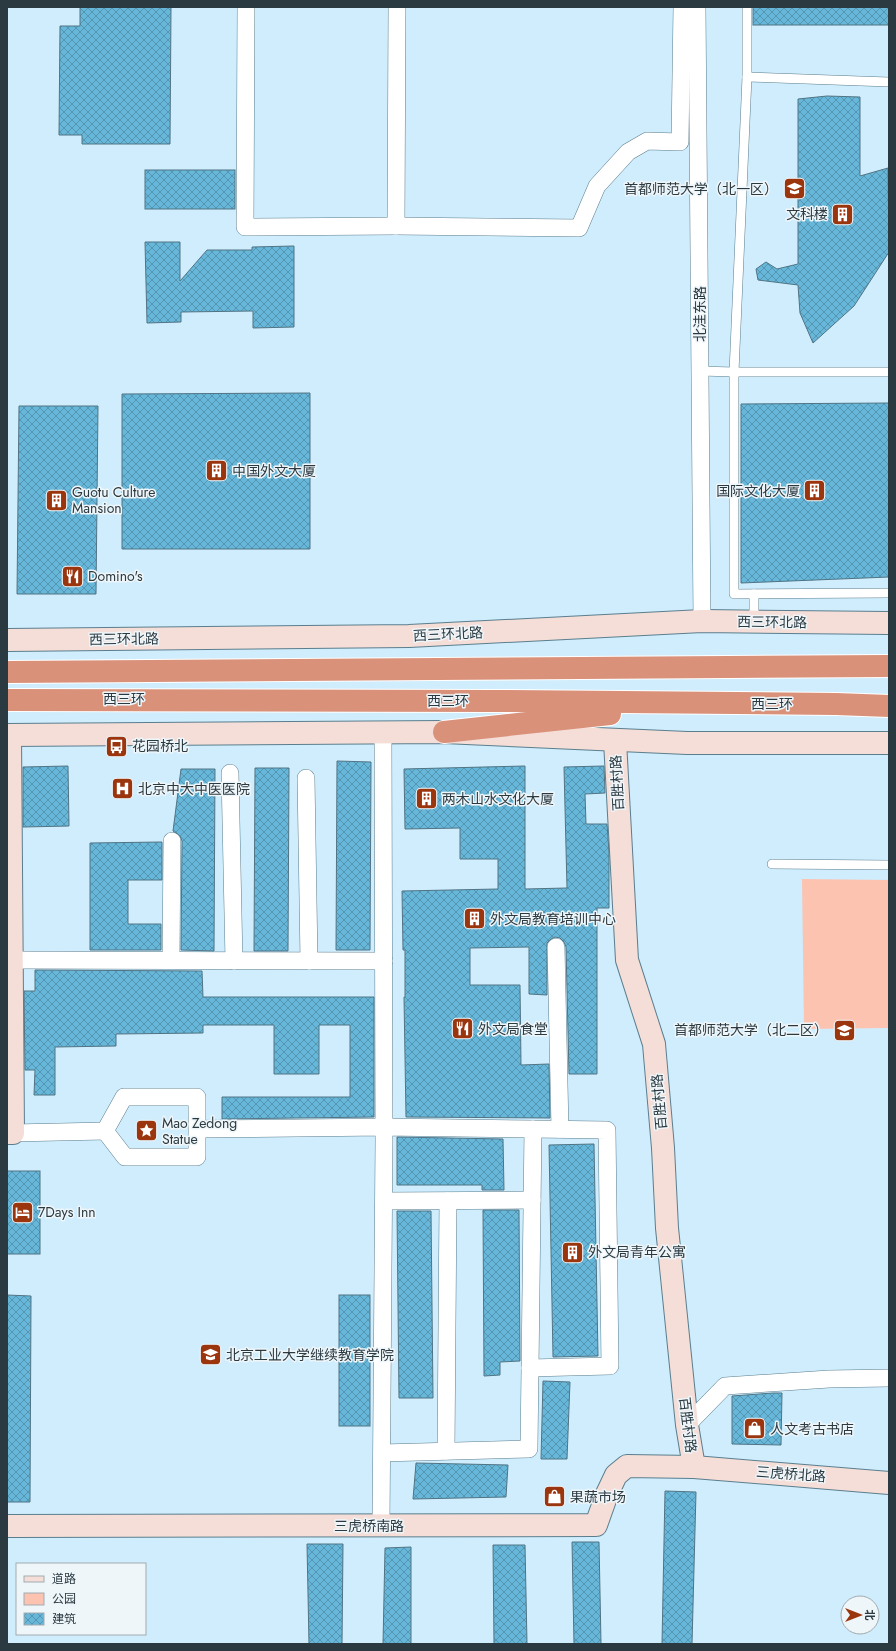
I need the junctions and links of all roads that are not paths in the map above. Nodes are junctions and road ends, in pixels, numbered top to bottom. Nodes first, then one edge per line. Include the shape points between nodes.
1 (246, 7) edge
2 (397, 7) edge
3 (682, 7) edge
4 (697, 7) edge
5 (747, 7) edge
6 (747, 77) junction
7 (889, 82) edge
8 (396, 226) junction
9 (700, 370) junction
10 (734, 372) junction
11 (889, 372) edge
12 (889, 593) edge
13 (754, 594) junction
14 (702, 621) junction
15 (754, 621) junction
16 (889, 623) edge
17 (7, 640) edge
18 (889, 666) edge
19 (835, 667) junction
20 (889, 671) edge
21 (7, 672) edge
22 (7, 700) edge
23 (889, 700) edge
24 (713, 703) junction
25 (836, 704) junction
26 (889, 706) edge
27 (382, 732) junction
28 (444, 732) junction
29 (8, 736) edge
30 (615, 740) junction
31 (889, 743) edge
32 (230, 773) dead end
33 (306, 778) dead end
34 (172, 841) dead end
35 (772, 864) dead end
36 (889, 865) edge
37 (556, 947) dead end
38 (12, 960) junction
39 (171, 960) junction
40 (234, 961) junction
41 (309, 961) junction
42 (384, 961) junction
43 (384, 1127) junction
44 (198, 1129) junction
45 (533, 1129) junction
46 (560, 1130) junction
47 (105, 1131) junction
48 (10, 1133) edge
49 (532, 1200) junction
50 (384, 1201) junction
51 (448, 1201) junction
52 (530, 1368) junction
53 (889, 1378) edge
54 (688, 1425) junction
55 (446, 1451) junction
56 (382, 1453) junction
57 (694, 1467) junction
58 (889, 1483) edge
59 (7, 1526) edge
60 (381, 1526) junction

1 - 8 street via 245,227
2 - 8 street
3 - 8 street via 680,142 647,141 628,152 598,186 579,228
4 - 9 street, 北洼东路
5 - 6 lane
6 - 7 lane
6 - 10 lane
9 - 10 lane
9 - 14 street, 北洼东路
10 - 11 lane
10 - 13 lane via 734,594
12 - 13 lane
13 - 15 lane
14 - 15 street, 西三环北路
14 - 17 street, 西三环北路 via 409,636
15 - 16 street, 西三环北路
18 - 19 highway, 西三环
19 - 20 highway
19 - 21 highway, 西三环
22 - 24 highway, 西三环
23 - 25 highway
24 - 25 highway, 西三环
24 - 28 highway
25 - 26 highway, 西三环
27 - 28 street
27 - 29 street
27 - 42 street
28 - 30 street
29 - 38 street
30 - 31 street via 687,743
30 - 54 street, 百胜村路 via 628,960 654,1044 668,1228
32 - 40 street
33 - 41 street
34 - 39 street
35 - 36 lane
37 - 46 street
38 - 39 street
38 - 48 street
39 - 40 street
40 - 41 street
41 - 42 street
42 - 43 street
43 - 44 street
43 - 45 street
43 - 50 street
44 - 47 street via 197,1156 125,1157
44 - 47 street via 197,1097 124,1097
45 - 46 street
45 - 49 street
46 - 52 street via 607,1130 610,1366
47 - 48 street
49 - 51 street
49 - 52 street
50 - 51 street
50 - 56 street
51 - 55 street
52 - 55 street via 529,1449
53 - 54 street via 725,1386
54 - 57 street, 百胜村路
55 - 56 street
56 - 60 street
57 - 58 street, 三虎桥北路
57 - 60 street, 三虎桥南路 via 627,1466 616,1475 596,1525
59 - 60 street, 三虎桥南路

